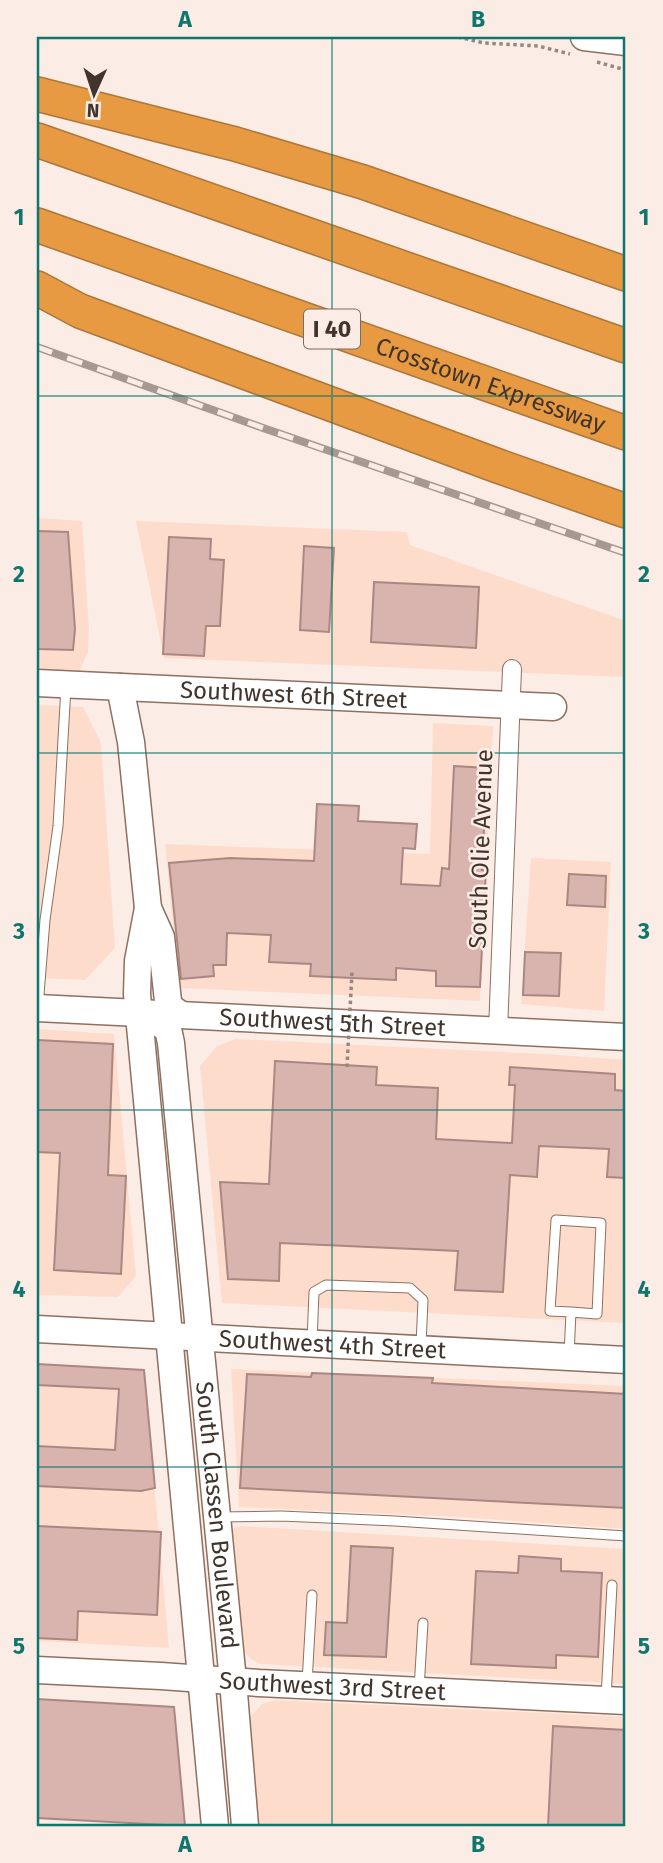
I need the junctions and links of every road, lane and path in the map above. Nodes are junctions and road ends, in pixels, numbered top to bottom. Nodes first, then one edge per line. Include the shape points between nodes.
1 (458, 37) edge
2 (626, 41) edge
3 (581, 50) edge
4 (626, 70) edge
5 (37, 93) edge
6 (37, 140) edge
7 (37, 225) edge
8 (626, 274) edge
9 (37, 288) edge
10 (626, 346) edge
11 (626, 433) edge
12 (626, 511) edge
13 (512, 669) dead end
14 (37, 683) edge
15 (66, 685) junction
16 (120, 687) junction
17 (511, 705) junction
18 (553, 707) dead end
19 (148, 908) junction
20 (352, 972) dead end
21 (37, 1008) edge
22 (139, 1013) junction
23 (181, 1015) junction
24 (498, 1031) junction
25 (626, 1037) edge
26 (348, 1067) dead end
27 (571, 1312) junction
28 (37, 1329) edge
29 (168, 1336) junction
30 (199, 1337) junction
31 (312, 1343) junction
32 (421, 1349) junction
33 (569, 1356) junction
34 (626, 1360) edge
35 (216, 1517) junction
36 (626, 1536) edge
37 (612, 1585) dead end
38 (312, 1595) dead end
39 (423, 1623) dead end
40 (37, 1671) edge
41 (201, 1679) junction
42 (233, 1681) junction
43 (307, 1685) junction
44 (419, 1691) junction
45 (616, 1701) edge
46 (215, 1826) edge
47 (245, 1826) edge

1 - 3 path
2 - 3 street
3 - 4 path
5 - 8 highway via 363,182
6 - 10 highway
7 - 11 highway, Crosstown Expressway / I 40
9 - 12 highway via 80,311
13 - 17 street, South Olie Avenue
14 - 15 street, Southwest 6th Street
15 - 16 street, Southwest 6th Street
15 - 21 lane via 58,826
16 - 17 street, Southwest 6th Street
16 - 19 street, South Classen Boulevard via 131,742
17 - 18 street, Southwest 6th Street
17 - 24 street, South Olie Avenue
19 - 22 street, South Classen Boulevard via 136,971
19 - 23 street, South Classen Boulevard via 161,937 168,1001
20 - 26 path, bridge
21 - 22 street, Southwest 5th Street
22 - 23 street, Southwest 5th Street
22 - 29 street, South Classen Boulevard
22 - 30 street, South Classen Boulevard via 162,1024 170,1036
23 - 24 street, Southwest 5th Street
24 - 25 street, Southwest 5th Street
27 - 27 lane via 550,1311 556,1220 601,1223 597,1314
27 - 33 lane
28 - 29 street, Southwest 4th Street
29 - 30 street, Southwest 4th Street
29 - 41 street, South Classen Boulevard
30 - 31 street, Southwest 4th Street
30 - 35 street, South Classen Boulevard
31 - 32 street, Southwest 4th Street
31 - 32 lane via 314,1292 326,1285 410,1288 423,1300
32 - 33 street, Southwest 4th Street
33 - 34 street, Southwest 4th Street
35 - 36 lane via 395,1521
35 - 42 street, South Classen Boulevard
37 - 45 lane
38 - 43 lane
39 - 44 lane
40 - 41 street, Southwest 3rd Street
41 - 42 street, Southwest 3rd Street
41 - 46 street, South Classen Boulevard
42 - 43 street, Southwest 3rd Street
42 - 47 street, South Classen Boulevard
43 - 44 street, Southwest 3rd Street
44 - 45 street, Southwest 3rd Street

